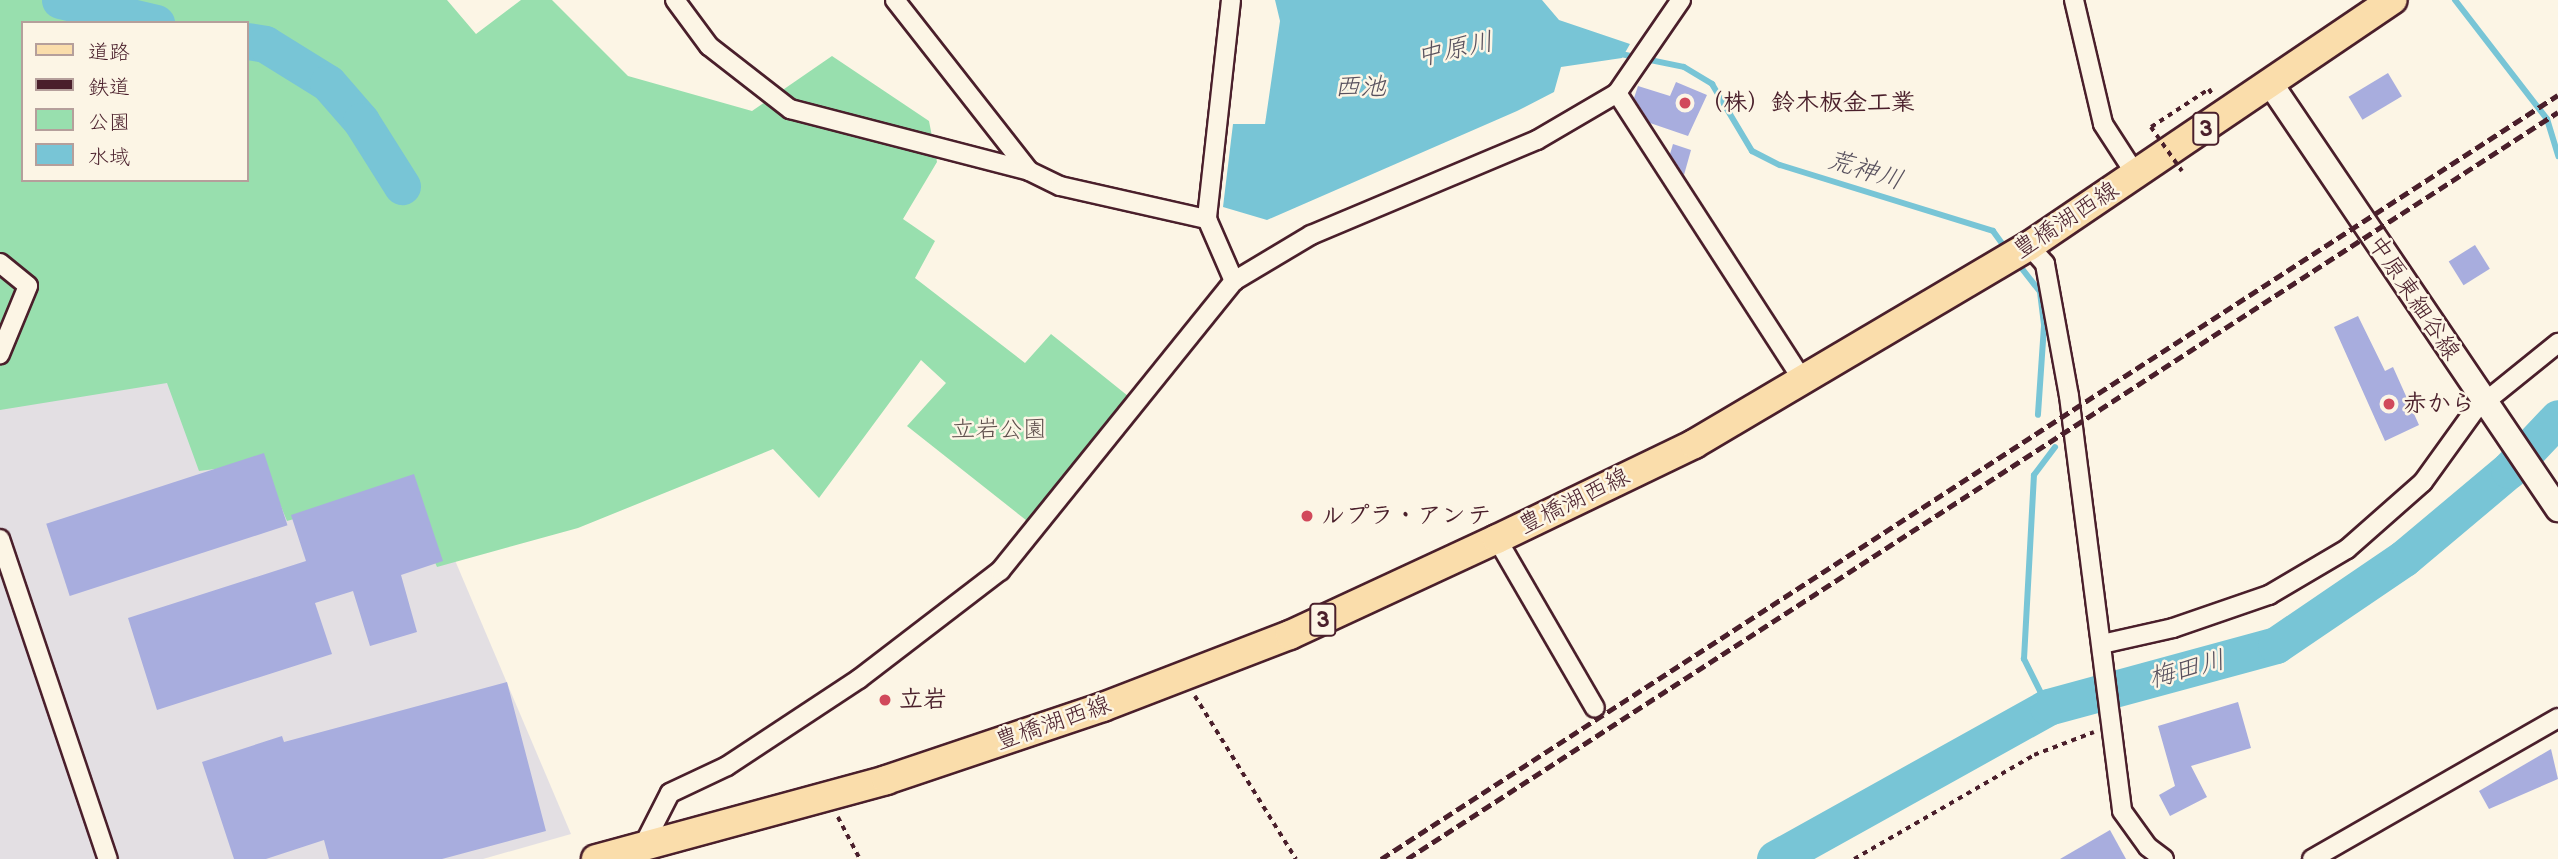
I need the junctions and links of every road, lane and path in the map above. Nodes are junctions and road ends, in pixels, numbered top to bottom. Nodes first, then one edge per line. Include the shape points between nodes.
1 (675, 0) edge
2 (895, 0) edge
3 (1231, 0) edge
4 (1681, 0) edge
5 (2074, 0) edge
6 (2380, 3) edge
7 (2272, 86) junction
8 (1617, 93) junction
9 (2213, 96) dead end
10 (1029, 171) junction
11 (2182, 172) dead end
12 (2136, 175) junction
13 (1207, 219) junction
14 (2015, 254) junction
15 (0, 263) edge
16 (1234, 281) junction
17 (2558, 343) edge
18 (0, 355) edge
19 (1802, 379) junction
20 (2487, 407) junction
21 (2558, 509) edge
22 (0, 539) edge
23 (1497, 539) junction
24 (2102, 649) junction
25 (1183, 676) junction
26 (1595, 708) dead end
27 (2558, 718) edge
28 (2112, 724) junction
29 (827, 796) junction
30 (643, 846) junction
31 (108, 859) edge
32 (596, 859) edge
33 (860, 859) edge
34 (1296, 859) edge
35 (1854, 859) edge
36 (2164, 859) edge
37 (2312, 859) edge

1 - 10 street via 709,46 790,109
2 - 10 street
3 - 13 street
4 - 8 street
5 - 12 street via 2103,124
6 - 7 main road, 豊橋湖西線 / 3
7 - 12 main road, 豊橋湖西線 / 3
7 - 20 main road, 中原東細谷線
8 - 16 street via 1537,140 1311,235
8 - 19 street
9 - 11 path, bridge via 2209,89 2151,127
10 - 13 street via 1060,186
12 - 14 main road, 豊橋湖西線 / 3
13 - 16 street
14 - 19 main road, 豊橋湖西線 / 3
14 - 24 street via 2045,264
15 - 18 street via 28,286
16 - 30 street via 1000,570 859,679 727,766 670,793
17 - 20 street
19 - 23 main road, 豊橋湖西線 / 3 via 1693,444
20 - 21 main road, 中原東細谷線
20 - 24 street via 2423,482 2347,549 2269,595
22 - 31 street
23 - 25 main road, 豊橋湖西線 / 3 via 1290,635
23 - 26 street
24 - 28 street
25 - 29 main road, 豊橋湖西線 / 3
25 - 34 path
27 - 37 street
28 - 35 path via 2034,755
28 - 36 street via 2122,811 2148,847
29 - 30 main road, 豊橋湖西線 / 3
29 - 33 path
30 - 32 main road, 豊橋湖西線 / 3

